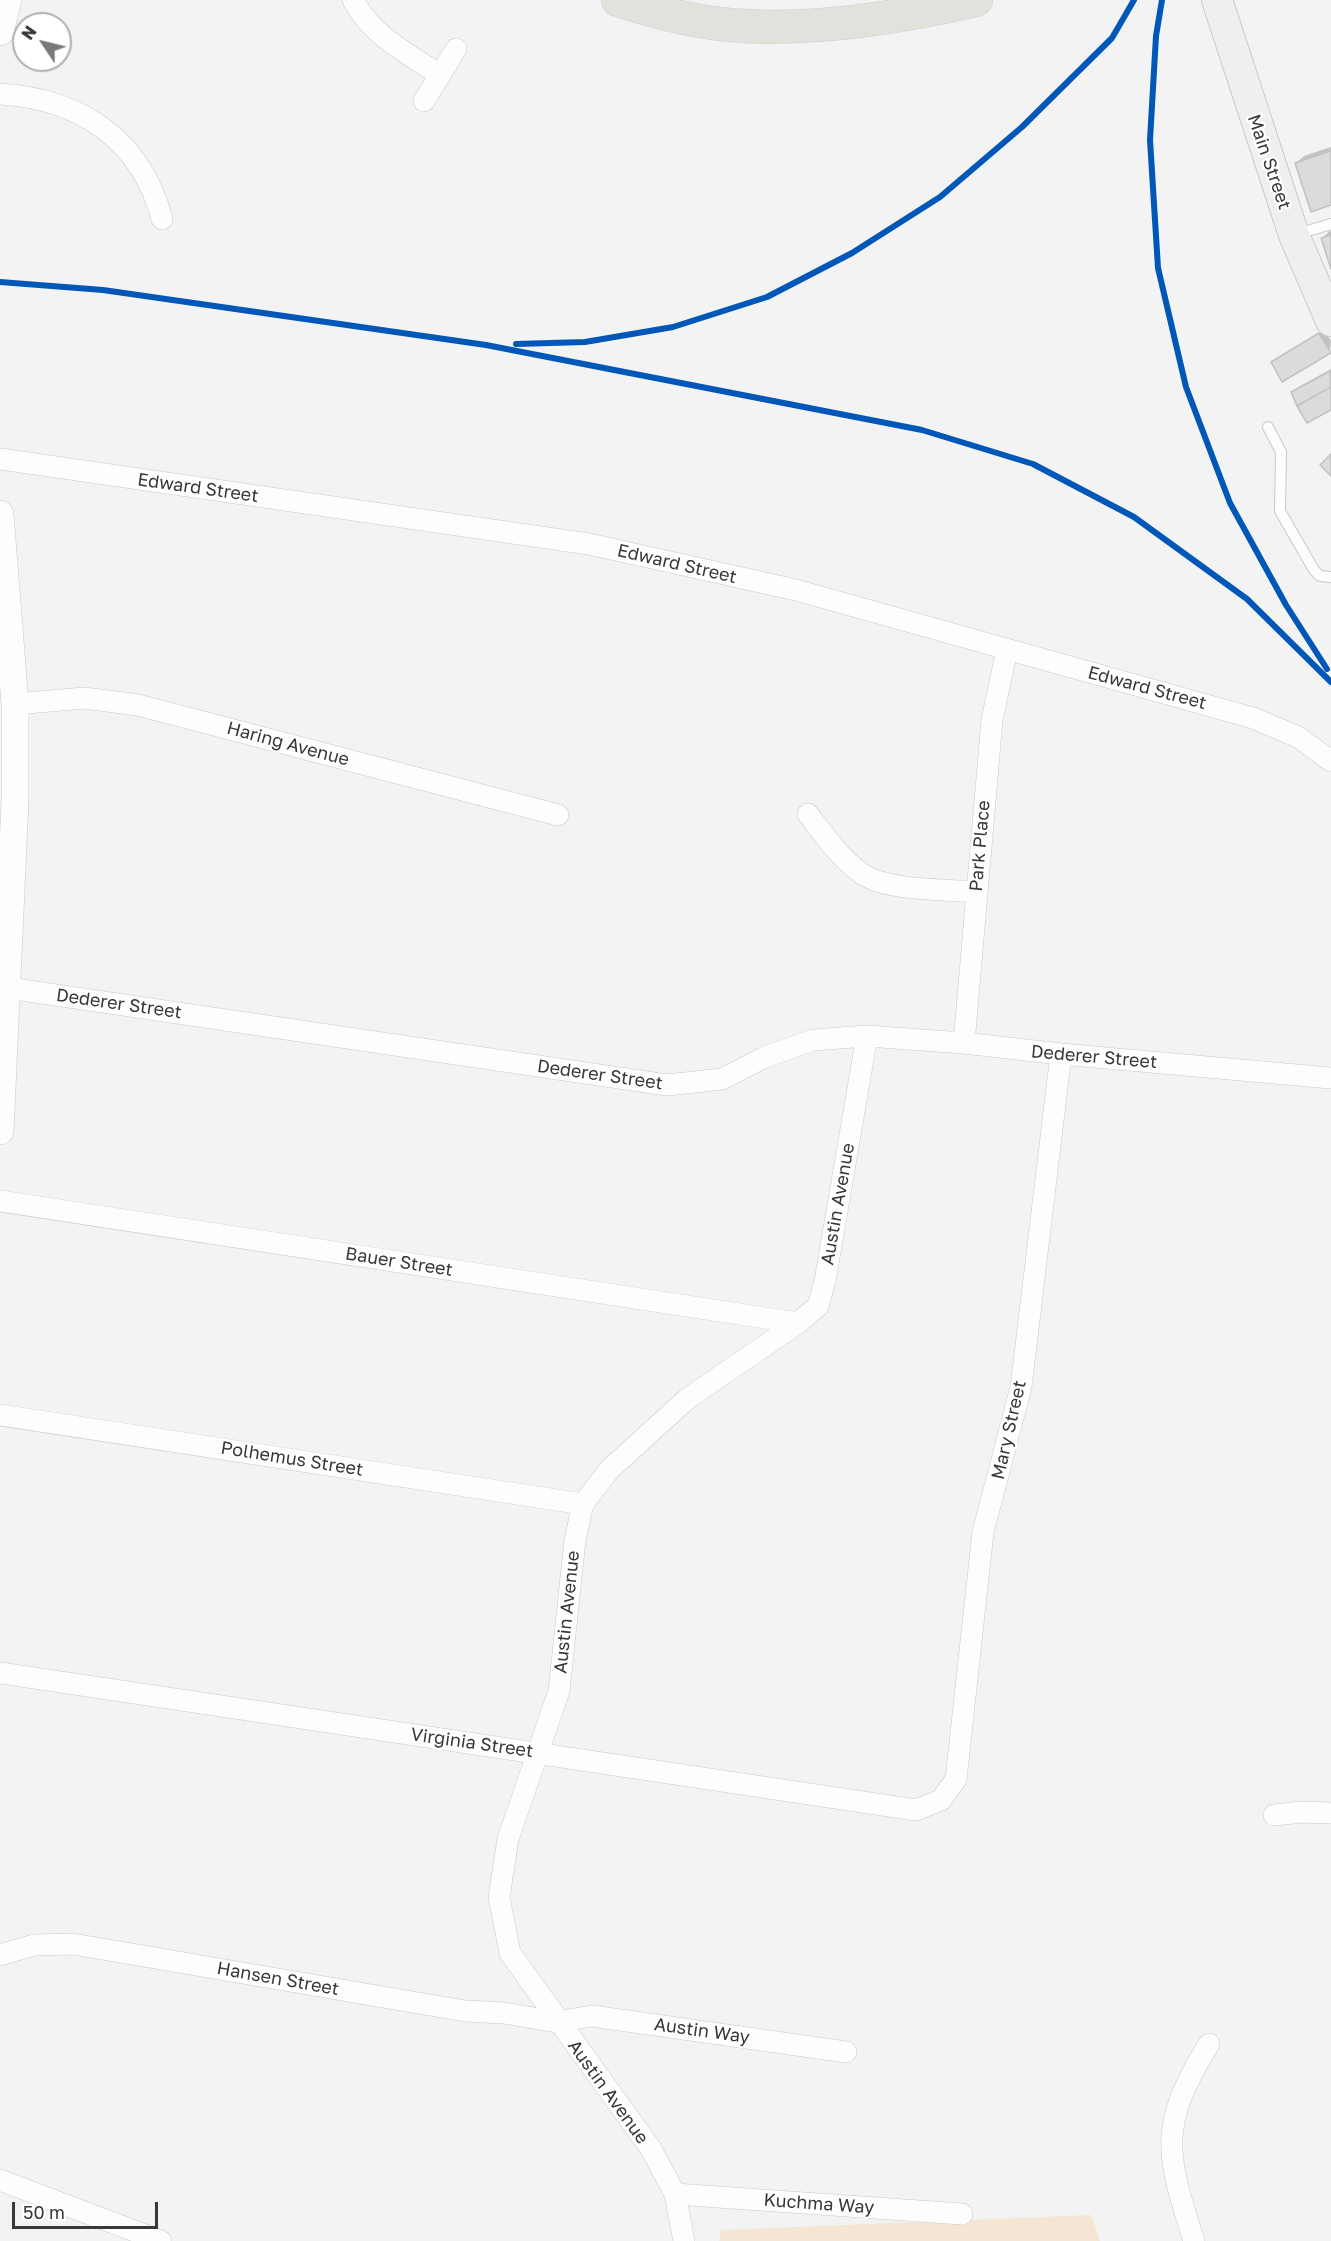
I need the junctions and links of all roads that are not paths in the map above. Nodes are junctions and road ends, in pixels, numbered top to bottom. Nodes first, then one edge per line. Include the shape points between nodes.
1 (8, 0) edge
2 (353, 0) edge
3 (618, 0) edge
4 (976, 0) edge
5 (1217, 0) edge
6 (922, 5) edge
7 (691, 9) edge
8 (0, 32) edge
9 (456, 49) dead end
10 (440, 75) junction
11 (0, 94) edge
12 (424, 101) dead end
13 (162, 219) dead end
14 (1331, 224) edge
15 (1294, 235) junction
16 (1331, 321) edge
17 (1268, 427) dead end
18 (0, 459) edge
19 (0, 514) edge
20 (1331, 577) edge
21 (1007, 651) junction
22 (15, 704) junction
23 (1331, 761) edge
24 (808, 814) dead end
25 (558, 815) dead end
26 (6, 886) edge
27 (975, 892) junction
28 (8, 988) junction
29 (867, 1036) junction
30 (964, 1043) junction
31 (1060, 1054) junction
32 (1331, 1078) edge
33 (0, 1131) edge
34 (0, 1201) edge
35 (798, 1323) junction
36 (0, 1415) edge
37 (583, 1504) junction
38 (0, 1673) edge
39 (538, 1753) junction
40 (941, 1800) joint
41 (1331, 1813) edge
42 (1274, 1815) dead end
43 (0, 1955) edge
44 (557, 2022) junction
45 (1209, 2044) dead end
46 (846, 2052) dead end
47 (0, 2180) edge
48 (675, 2194) junction
49 (962, 2214) dead end
50 (161, 2241) edge
51 (684, 2241) edge
52 (1194, 2241) edge

1 - 8 street
2 - 10 street via 377,33
3 - 7 main road
4 - 6 main road
5 - 15 main road, Main Street
6 - 7 main road via 842,21 776,26 738,26
9 - 10 street
10 - 12 street
11 - 13 street via 38,99 65,108 115,138 145,173
14 - 15 lane
15 - 16 main road, Main Street
17 - 20 lane via 1281,452 1280,511 1314,570 1320,576
18 - 21 street, Edward Street via 589,544 796,590
19 - 22 street
21 - 23 street, Edward Street via 1253,718 1298,737
21 - 27 street, Park Place via 992,720
22 - 25 street, Haring Avenue via 84,698 138,705
22 - 26 street
24 - 27 street via 836,851 863,875 891,884
26 - 28 street
27 - 30 street, Park Place
28 - 29 street, Dederer Street via 667,1086 722,1078 813,1040
28 - 33 street
29 - 30 street, Dederer Street
29 - 35 street, Austin Avenue via 825,1281 818,1306
30 - 31 street, Dederer Street
31 - 32 street, Dederer Street
31 - 40 street, Mary Street via 1021,1387 983,1532 956,1779
34 - 35 street, Bauer Street
35 - 37 street, Austin Avenue via 687,1399 609,1470
36 - 37 street, Polhemus Street
37 - 39 street, Austin Avenue via 575,1540 559,1691
38 - 39 street, Virginia Street
39 - 40 street, Virginia Street via 916,1810
39 - 44 street, Austin Avenue via 508,1839 499,1897 510,1953
41 - 42 street
43 - 44 street, Hansen Street via 34,1945 73,1944 465,2011
44 - 46 street, Austin Way via 592,2016
44 - 48 street, Austin Avenue via 651,2149
45 - 52 street via 1189,2075 1170,2132 1174,2178
47 - 50 street
48 - 49 street, Kuchma Way
48 - 51 street, Austin Avenue

